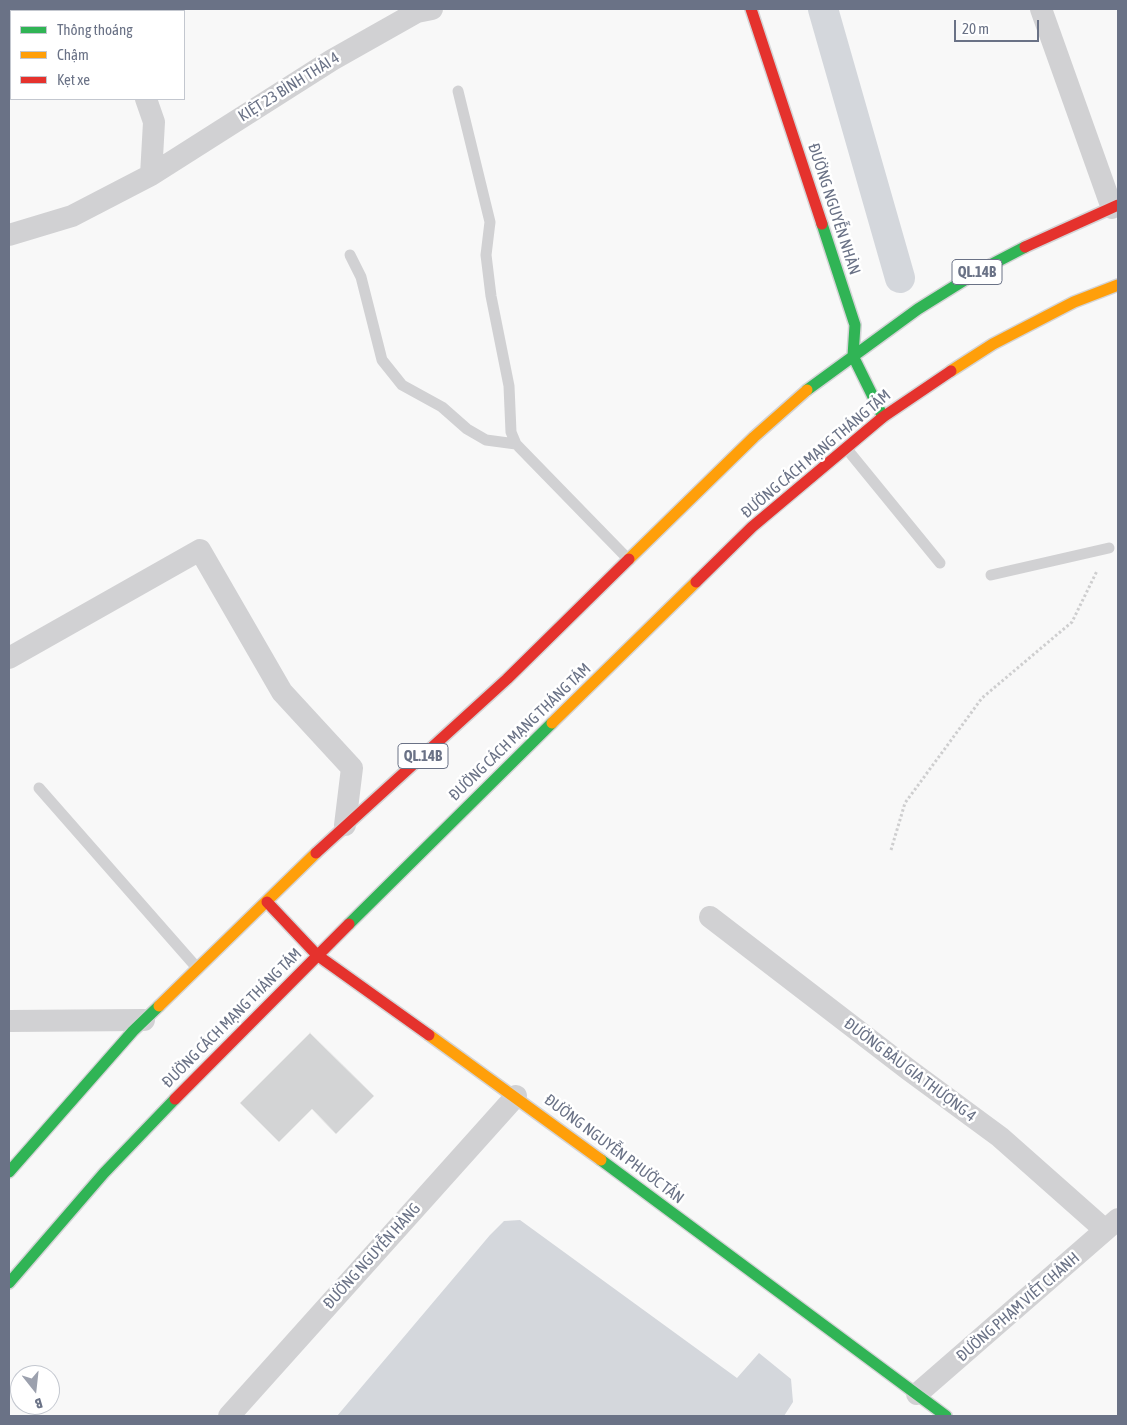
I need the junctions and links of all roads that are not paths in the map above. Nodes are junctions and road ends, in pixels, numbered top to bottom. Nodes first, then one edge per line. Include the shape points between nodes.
1 (432, 9) edge
2 (751, 9) edge
3 (1041, 9) edge
4 (458, 91) dead end
5 (146, 100) edge
6 (151, 175) junction
7 (1115, 206) edge
8 (9, 235) edge
9 (350, 255) dead end
10 (1118, 285) edge
11 (853, 356) junction
12 (883, 417) junction
13 (516, 444) junction
14 (845, 448) junction
15 (1109, 548) road end
16 (630, 561) junction
17 (940, 563) dead end
18 (991, 575) dead end
19 (9, 658) edge
20 (39, 788) dead end
21 (345, 825) junction
22 (267, 902) junction
23 (710, 917) dead end
24 (317, 955) junction
25 (198, 969) junction
26 (144, 1020) junction
27 (9, 1021) edge
28 (516, 1096) junction
29 (9, 1172) edge
30 (1112, 1224) edge
31 (9, 1283) edge
32 (917, 1394) junction
33 (229, 1416) edge
34 (946, 1416) edge

1 - 6 street, KIỆT 23 BÌNH THÁI 4 via 417,12 332,60
2 - 11 main road, ĐƯỜNG NGUYỄN NHÀN via 855,325
3 - 7 street
4 - 13 lane via 490,222 486,255 509,386 511,432
5 - 6 street via 154,122
6 - 8 street, KIỆT 23 BÌNH THÁI 4 via 72,216
7 - 11 main road, QL.14B via 979,270
9 - 13 lane via 361,277 382,360 402,385 442,407 486,440
10 - 12 main road, ĐƯỜNG CÁCH MẠNG THÁNG TÁM via 1074,302 993,344
11 - 12 main road, ĐƯỜNG NGUYỄN NHÀN
11 - 16 main road, QL.14B via 808,389 754,437
12 - 14 main road, ĐƯỜNG CÁCH MẠNG THÁNG TÁM
13 - 16 lane
14 - 17 lane
14 - 24 main road, ĐƯỜNG CÁCH MẠNG THÁNG TÁM via 752,527
15 - 18 lane
16 - 21 main road, QL.14B via 493,692
19 - 21 street via 200,550 282,692 352,768
20 - 25 lane
21 - 22 main road, QL.14B
22 - 24 main road, ĐƯỜNG NGUYỄN PHƯỚC TẤN
22 - 25 main road, QL.14B
23 - 30 street, ĐƯỜNG BÀU GIA THƯỢNG 4
24 - 28 main road, ĐƯỜNG NGUYỄN PHƯỚC TẤN
24 - 31 main road, ĐƯỜNG CÁCH MẠNG THÁNG TÁM via 150,1124
25 - 26 main road, QL.14B
26 - 27 street
26 - 29 main road, QL.14B
28 - 32 main road, ĐƯỜNG NGUYỄN PHƯỚC TẤN
28 - 33 street, ĐƯỜNG NGUYỄN HÀNG
30 - 32 street, ĐƯỜNG PHẠM VIẾT CHÁNH
32 - 34 main road, ĐƯỜNG NGUYỄN PHƯỚC TẤN

